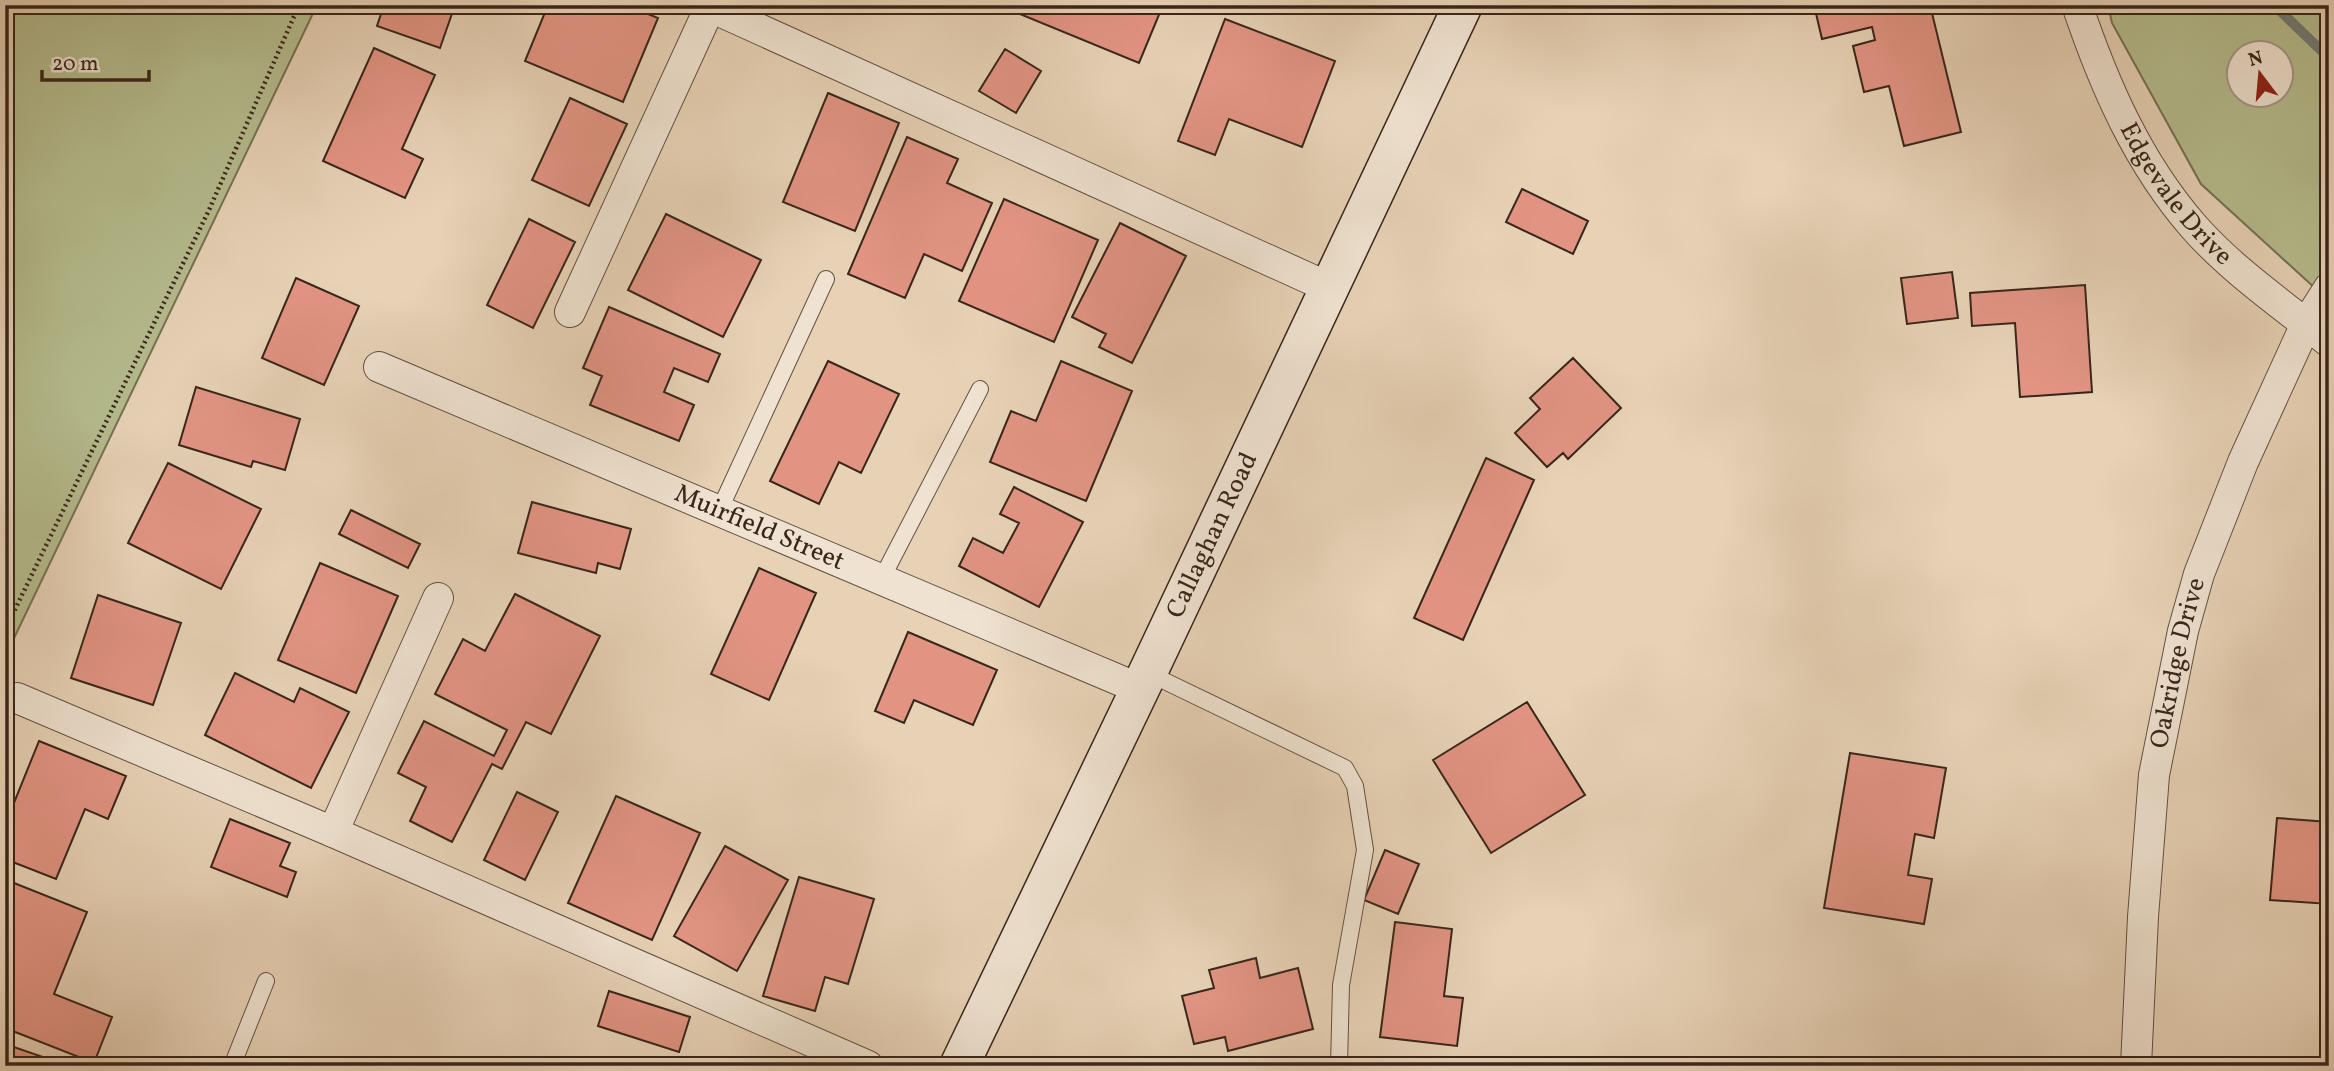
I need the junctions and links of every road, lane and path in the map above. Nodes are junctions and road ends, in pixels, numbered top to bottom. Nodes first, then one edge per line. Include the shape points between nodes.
1 (299, 5) edge
2 (1463, 5) edge
3 (2077, 5) edge
4 (708, 6) edge
5 (826, 279) dead end
6 (1330, 288) junction
7 (2329, 288) edge
8 (570, 313) dead end
9 (2317, 333) edge
10 (379, 367) dead end
11 (980, 389) dead end
12 (719, 511) junction
13 (881, 580) junction
14 (438, 598) dead end
15 (5, 630) edge
16 (1144, 681) junction
17 (17, 698) dead end
18 (333, 832) junction
19 (266, 981) dead end
20 (2139, 1035) junction
21 (232, 1066) edge
22 (868, 1066) edge
23 (959, 1066) edge
24 (1339, 1066) edge
25 (2136, 1066) edge
26 (2147, 1066) edge

1 - 15 path via 209,210
2 - 6 main road, Callaghan Road
3 - 9 street, Edgevale Drive via 2096,64 2156,176 2194,227
4 - 6 street
4 - 8 street
5 - 12 lane
6 - 16 main road, Callaghan Road
7 - 9 street, Oakridge Drive
9 - 20 street, Oakridge Drive via 2243,462 2199,574 2183,631 2154,775
10 - 12 street, Muirfield Street
11 - 13 lane
12 - 13 street, Muirfield Street
13 - 16 street, Muirfield Street
14 - 18 street
16 - 23 main road, Callaghan Road
16 - 24 lane via 1345,768 1355,786 1365,850 1341,985
17 - 18 street
18 - 22 street
19 - 21 lane
20 - 25 street, Oakridge Drive
20 - 26 street

